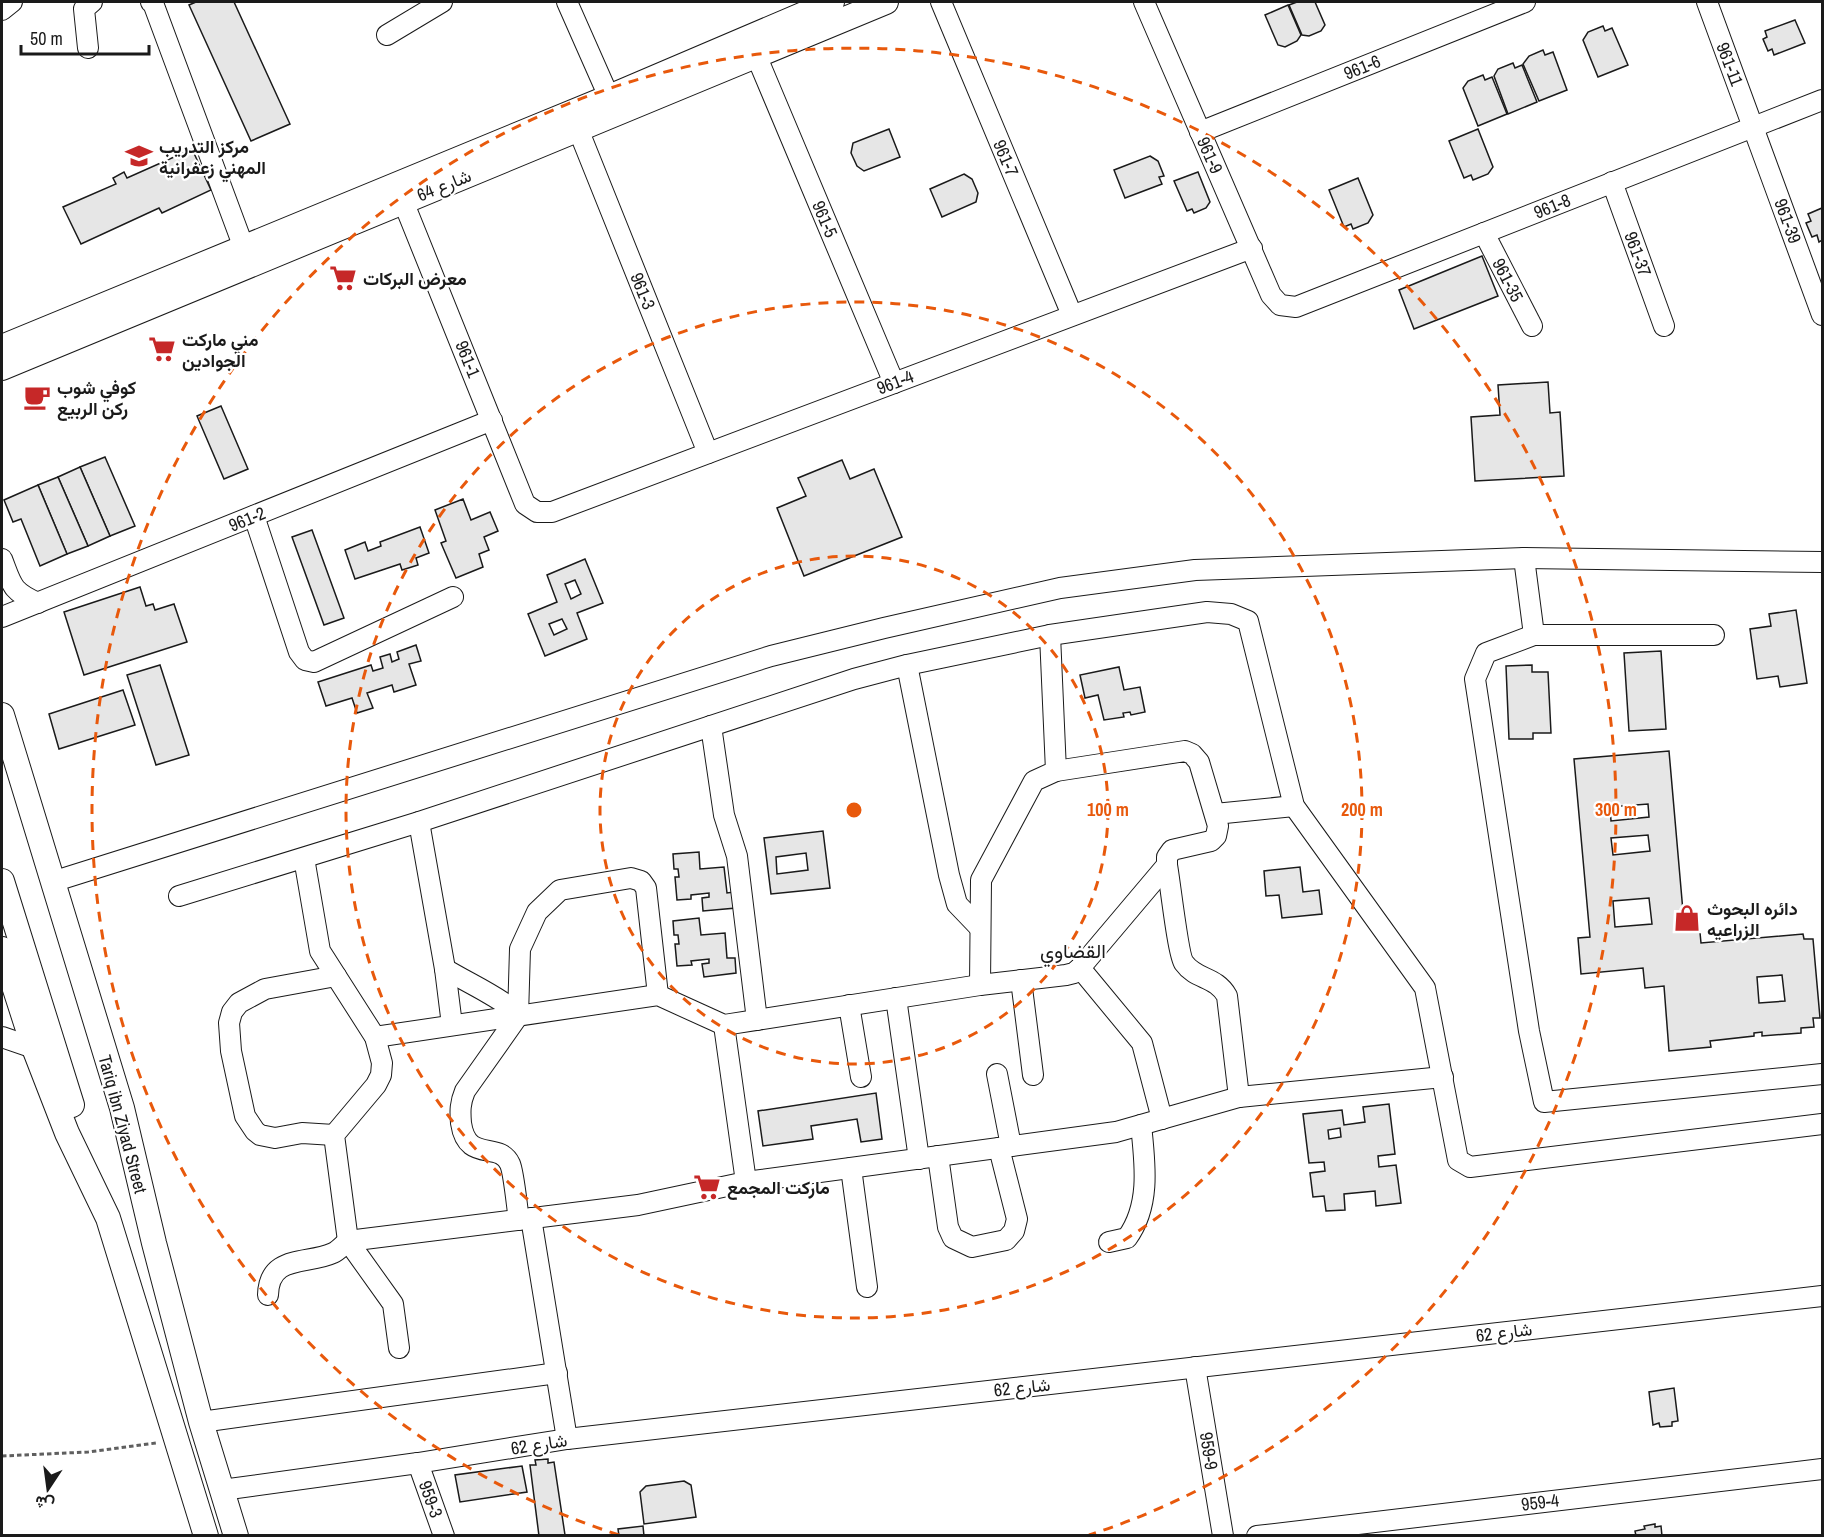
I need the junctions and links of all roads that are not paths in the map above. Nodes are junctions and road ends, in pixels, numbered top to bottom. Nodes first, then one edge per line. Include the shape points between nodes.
1 (12, 2) edge
2 (92, 2) edge
3 (151, 2) edge
4 (442, 2) edge
5 (567, 2) edge
6 (832, 2) edge
7 (886, 2) edge
8 (941, 2) edge
9 (1144, 2) edge
10 (1525, 2) edge
11 (1707, 2) edge
12 (2, 10) edge
13 (387, 35) dead end
14 (88, 48) dead end
15 (756, 55) junction
16 (609, 98) junction
17 (1822, 100) edge
18 (1754, 127) junction
19 (578, 129) junction
20 (1200, 132) junction
21 (1612, 182) junction
22 (403, 201) junction
23 (1484, 233) junction
24 (244, 248) junction
25 (1252, 248) junction
26 (1280, 305) joint
27 (1072, 315) junction
28 (1822, 315) edge
29 (1532, 326) dead end
30 (1664, 326) dead end
31 (2, 347) edge
32 (2, 368) edge
33 (894, 383) junction
34 (492, 420) junction
35 (708, 453) junction
36 (537, 512) joint
37 (254, 516) junction
38 (1524, 558) junction
39 (2, 560) edge
40 (1822, 562) edge
41 (453, 597) dead end
42 (38, 603) junction
43 (2, 617) edge
44 (1050, 635) junction
45 (1534, 635) junction
46 (1714, 635) dead end
47 (907, 665) junction
48 (2, 715) edge
49 (711, 726) junction
50 (2, 769) edge
51 (1056, 771) junction
52 (1294, 806) junction
53 (1215, 813) junction
54 (419, 822) junction
55 (304, 858) junction
56 (1167, 865) junction
57 (2, 881) edge
58 (52, 882) junction
59 (179, 896) dead end
60 (980, 928) junction
61 (2, 949) edge
62 (1080, 968) junction
63 (445, 969) junction
64 (336, 976) junction
65 (1021, 980) junction
66 (980, 985) junction
67 (658, 995) junction
68 (896, 998) junction
69 (849, 1005) junction
70 (518, 1014) junction
71 (757, 1020) junction
72 (452, 1025) junction
73 (724, 1025) junction
74 (2, 1037) edge
75 (375, 1037) junction
76 (34, 1048) junction
77 (997, 1074) dead end
78 (1822, 1074) edge
79 (1033, 1075) dead end
80 (861, 1077) dead end
81 (1443, 1077) junction
82 (1239, 1097) junction
83 (1162, 1119) junction
84 (1822, 1124) edge
85 (1141, 1125) junction
86 (334, 1135) junction
87 (1005, 1147) junction
88 (928, 1157) junction
89 (851, 1168) junction
90 (746, 1182) junction
91 (108, 1218) junction
92 (525, 1219) junction
93 (348, 1241) junction
94 (1109, 1242) dead end
95 (154, 1243) junction
96 (867, 1287) dead end
97 (268, 1295) dead end
98 (1822, 1296) edge
99 (399, 1348) dead end
100 (1195, 1368) junction
101 (556, 1373) junction
102 (201, 1422) junction
103 (567, 1439) junction
104 (418, 1463) junction
105 (1822, 1469) edge
106 (222, 1490) junction
107 (1419, 1526) edge
108 (206, 1536) edge
109 (236, 1536) edge
110 (444, 1536) edge
111 (1223, 1536) edge
112 (1257, 1536) edge

1 - 12 street
2 - 14 street via 84,9
3 - 24 street
4 - 13 street
5 - 16 street
6 - 16 main road, شارع 64
7 - 15 main road, شارع 64
8 - 27 street, 961-7
9 - 20 street, 961-9
10 - 20 street, 961-6
11 - 18 street, 961-11
15 - 19 main road, شارع 64
15 - 33 street, 961-5
16 - 24 main road, شارع 64
17 - 18 street, 961-8
18 - 21 street, 961-8
18 - 28 street, 961-39
19 - 22 main road, شارع 64
19 - 35 street, 961-3
20 - 25 street, 961-9
21 - 23 street, 961-8
21 - 30 street, 961-37
22 - 32 main road, شارع 64
22 - 34 street, 961-1
23 - 26 street, 961-8 via 1296,307
23 - 29 street, 961-35
24 - 31 main road, شارع 64
25 - 26 street, 961-9 via 1271,295
25 - 27 street, 961-4
27 - 33 street, 961-4
33 - 35 street, 961-4
34 - 36 street, 961-1 via 525,504
34 - 37 street, 961-2
35 - 36 street, 961-4 via 552,512
37 - 41 street via 298,652 305,660 314,662
37 - 42 street, 961-2
38 - 40 street
38 - 45 street
38 - 58 street via 1195,570 1049,591 771,656
39 - 42 street via 13,588
42 - 43 street, 961-2
44 - 47 street
44 - 51 street
44 - 52 street via 1207,612 1248,621
45 - 46 street
45 - 78 street via 1486,653 1475,679 1529,1031 1544,1102
47 - 49 street
47 - 60 street via 957,904
48 - 58 main road, Tariq ibn Ziyad Street
49 - 54 street
49 - 71 street via 724,815 737,856
50 - 95 main road
51 - 53 street via 1185,751 1199,762
51 - 60 street via 1034,780 981,880
52 - 53 street
52 - 81 street via 1425,988
53 - 56 street via 1216,836 1211,841 1172,850
54 - 55 street
54 - 63 street
55 - 59 street
55 - 64 street via 320,951
56 - 62 street
56 - 82 street via 1182,961 1195,974 1222,986 1227,996
57 - 91 main road
58 - 95 main road, Tariq ibn Ziyad Street via 122,1108
60 - 66 street
61 - 76 main road
62 - 65 street via 1066,975
62 - 83 street via 1142,1043
63 - 70 street via 499,998
63 - 72 street
64 - 75 street
64 - 86 street via 265,989 239,1003 229,1023 245,1116 255,1131 275,1138 302,1133
65 - 66 street
65 - 79 street
66 - 68 street
67 - 70 street
67 - 70 street via 646,888 631,878 560,890 537,912 519,949
67 - 73 street
68 - 69 street
68 - 88 street
69 - 71 street
69 - 80 street
70 - 72 street
70 - 92 street via 459,1106 463,1137 473,1147 502,1154 510,1164
71 - 73 street
72 - 75 street
73 - 90 street
74 - 76 street
75 - 86 street via 381,1075
76 - 91 main road via 67,1133
77 - 87 street
81 - 82 street
81 - 84 street via 1458,1160 1470,1167
82 - 83 street
83 - 85 street
85 - 87 street
85 - 94 street via 1146,1172 1141,1208 1127,1238
86 - 93 street
87 - 88 street
87 - 88 street via 1017,1219 1014,1231 1006,1240 972,1247 953,1238
88 - 89 street
89 - 90 street
89 - 96 street
90 - 92 street via 638,1205
91 - 108 main road
92 - 93 street
92 - 101 street
93 - 97 street via 333,1253 288,1263 274,1273
93 - 99 street via 393,1304
95 - 102 main road, Tariq ibn Ziyad Street
98 - 100 street, شارع 62
100 - 103 street, شارع 62
100 - 111 street, 959-9
101 - 102 street
101 - 103 street
102 - 106 main road, Tariq ibn Ziyad Street
103 - 104 street, شارع 62
104 - 106 street, شارع 62
104 - 110 street, 959-3
105 - 107 street, 959-4
106 - 109 main road, Tariq ibn Ziyad Street
107 - 112 street, 959-4

